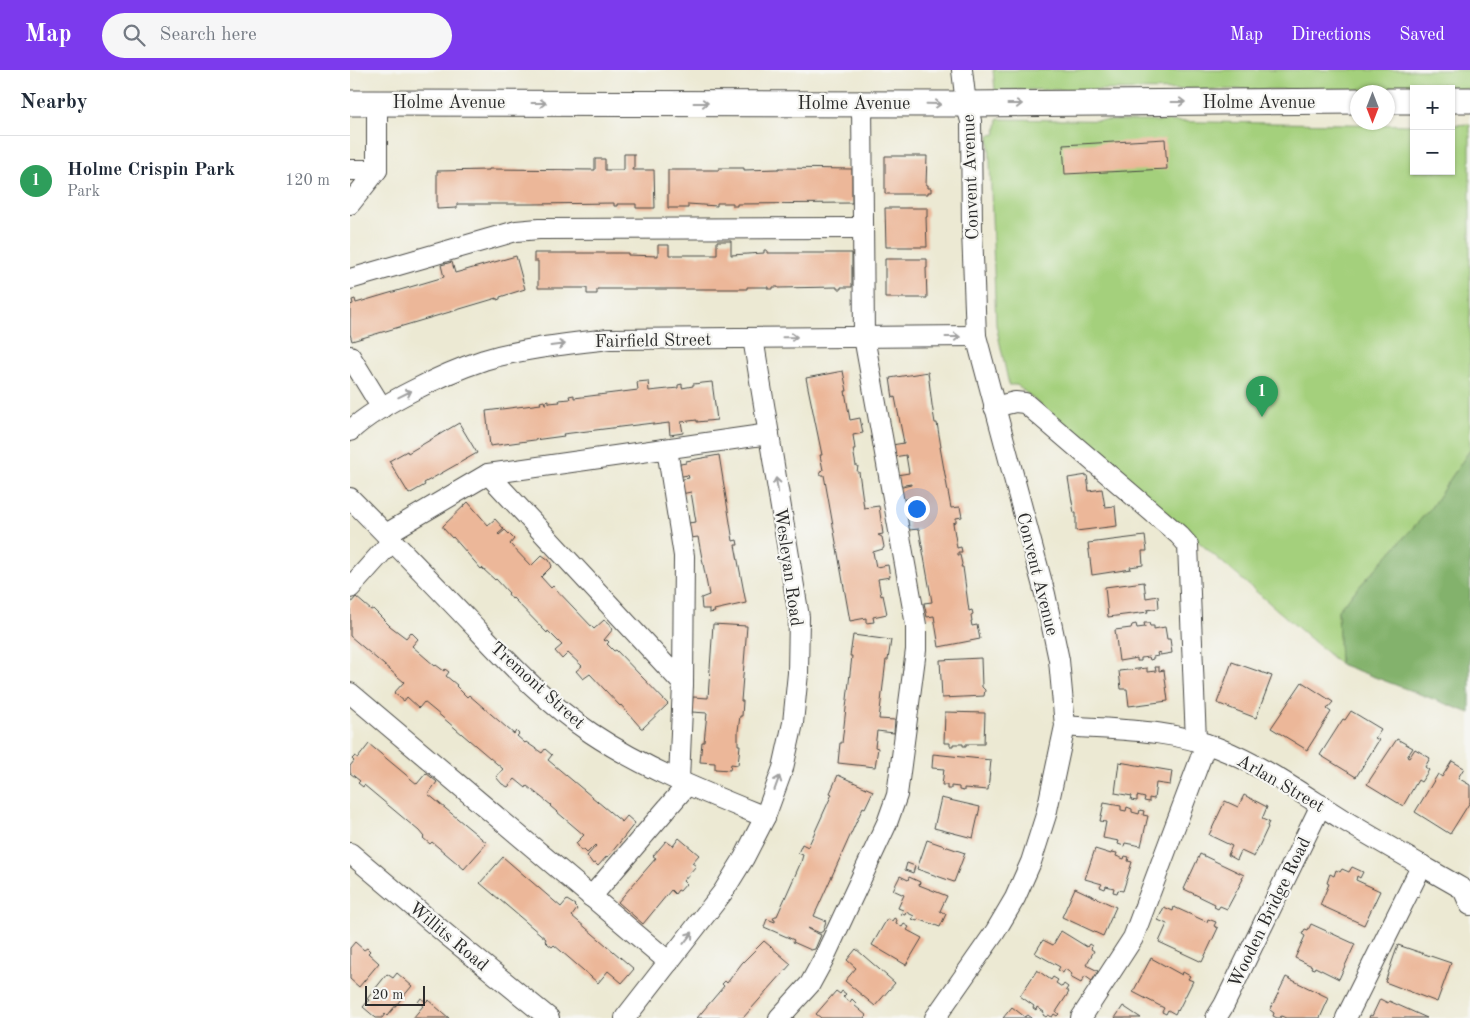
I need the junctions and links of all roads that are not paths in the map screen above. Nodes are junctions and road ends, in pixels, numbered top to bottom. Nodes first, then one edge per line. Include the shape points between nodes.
1 (962, 70) edge
2 (1455, 100) edge
3 (1470, 100) edge
4 (1350, 101) edge
5 (1395, 101) edge
6 (1410, 101) edge
7 (377, 102) junction
8 (350, 103) edge
9 (862, 103) junction
10 (966, 104) junction
11 (350, 170) edge
12 (377, 170) junction
13 (350, 204) edge
14 (863, 228) junction
15 (350, 279) edge
16 (976, 336) junction
17 (864, 337) junction
18 (753, 338) junction
19 (350, 356) edge
20 (994, 407) junction
21 (382, 408) junction
22 (350, 431) edge
23 (769, 434) junction
24 (667, 448) junction
25 (488, 474) junction
26 (350, 498) edge
27 (389, 538) junction
28 (350, 588) edge
29 (683, 684) junction
30 (350, 693) edge
31 (1065, 726) junction
32 (1201, 742) junction
33 (683, 782) junction
34 (1321, 805) junction
35 (765, 817) junction
36 (350, 853) edge
37 (1422, 865) junction
38 (1468, 894) edge
39 (591, 897) junction
40 (669, 962) junction
41 (550, 1018) edge
42 (626, 1018) edge
43 (779, 1018) edge
44 (936, 1018) edge
45 (1081, 1018) edge
46 (1216, 1018) edge
47 (1346, 1018) edge

1 - 10 street, Convent Avenue
2 - 3 main road
10 -> 4 main road, Holme Avenue
5 - 6 main road
7 - 8 main road, Holme Avenue
7 -> 9 main road, Holme Avenue
7 - 12 street
9 -> 10 main road, Holme Avenue
9 - 14 street
10 - 16 street, Convent Avenue via 971,121
11 - 12 street
12 - 13 street
14 - 15 street via 516,231
14 - 17 street
17 -> 16 street, Fairfield Street
16 - 20 street, Convent Avenue
18 -> 17 street, Fairfield Street
17 - 43 street via 916,625 916,650 897,795 888,823 810,984
21 -> 18 street, Fairfield Street via 441,376 486,360 553,345 609,339
18 - 23 street, Wesleyan Road
19 - 21 street
20 - 31 street, Convent Avenue via 1045,594 1059,660
20 - 32 street via 1025,403 1188,545
21 - 22 street, Fairfield Street
23 - 24 street
35 -> 23 street, Wesleyan Road via 783,768 793,723 799,617
24 - 25 street
24 - 29 street via 684,556
25 - 27 street
25 - 29 street
26 - 27 street, Tremont Street
27 - 28 street
27 - 33 street, Tremont Street via 553,704 591,733
29 - 33 street
30 - 39 street
31 - 32 street, Arlan Street via 1158,732
31 - 44 street, Convent Avenue via 1046,815 1016,898
32 - 34 street, Arlan Street via 1250,763
32 - 45 street via 1134,938
33 - 35 street, Tremont Street
33 - 39 street
34 - 37 street, Arlan Street
34 - 46 street, Wooden Bridge Road
40 -> 35 street, Wesleyan Road via 723,892
36 - 41 street, Willits Road
37 - 38 street, Arlan Street
37 - 47 street
39 - 40 street
40 - 42 street, Wesleyan Road

